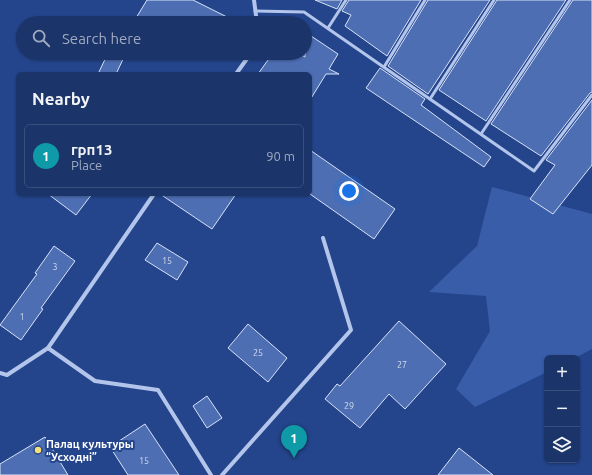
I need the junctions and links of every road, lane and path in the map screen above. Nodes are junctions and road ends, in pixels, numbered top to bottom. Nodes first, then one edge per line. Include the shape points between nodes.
1 (254, 0) edge
2 (346, 0) edge
3 (425, 0) edge
4 (494, 0) edge
5 (570, 0) edge
6 (255, 11) junction
7 (256, 16) edge
8 (310, 16) edge
9 (312, 17) edge
10 (328, 28) junction
11 (246, 60) edge
12 (384, 67) junction
13 (237, 72) edge
14 (592, 95) edge
15 (430, 99) junction
16 (481, 134) junction
17 (153, 196) edge
18 (323, 238) dead end
19 (48, 348) junction
20 (0, 373) edge
21 (210, 475) edge
22 (222, 475) edge

1 - 6 street
2 - 10 lane
3 - 12 lane
4 - 15 lane
5 - 16 lane
6 - 7 street
6 - 8 lane via 304,12
9 - 10 lane
10 - 12 lane
11 - 13 street
12 - 15 lane
14 - 16 lane via 534,171
15 - 16 lane
17 - 19 street
18 - 22 street via 351,330
19 - 20 street via 7,375
19 - 21 street via 95,381 158,390

